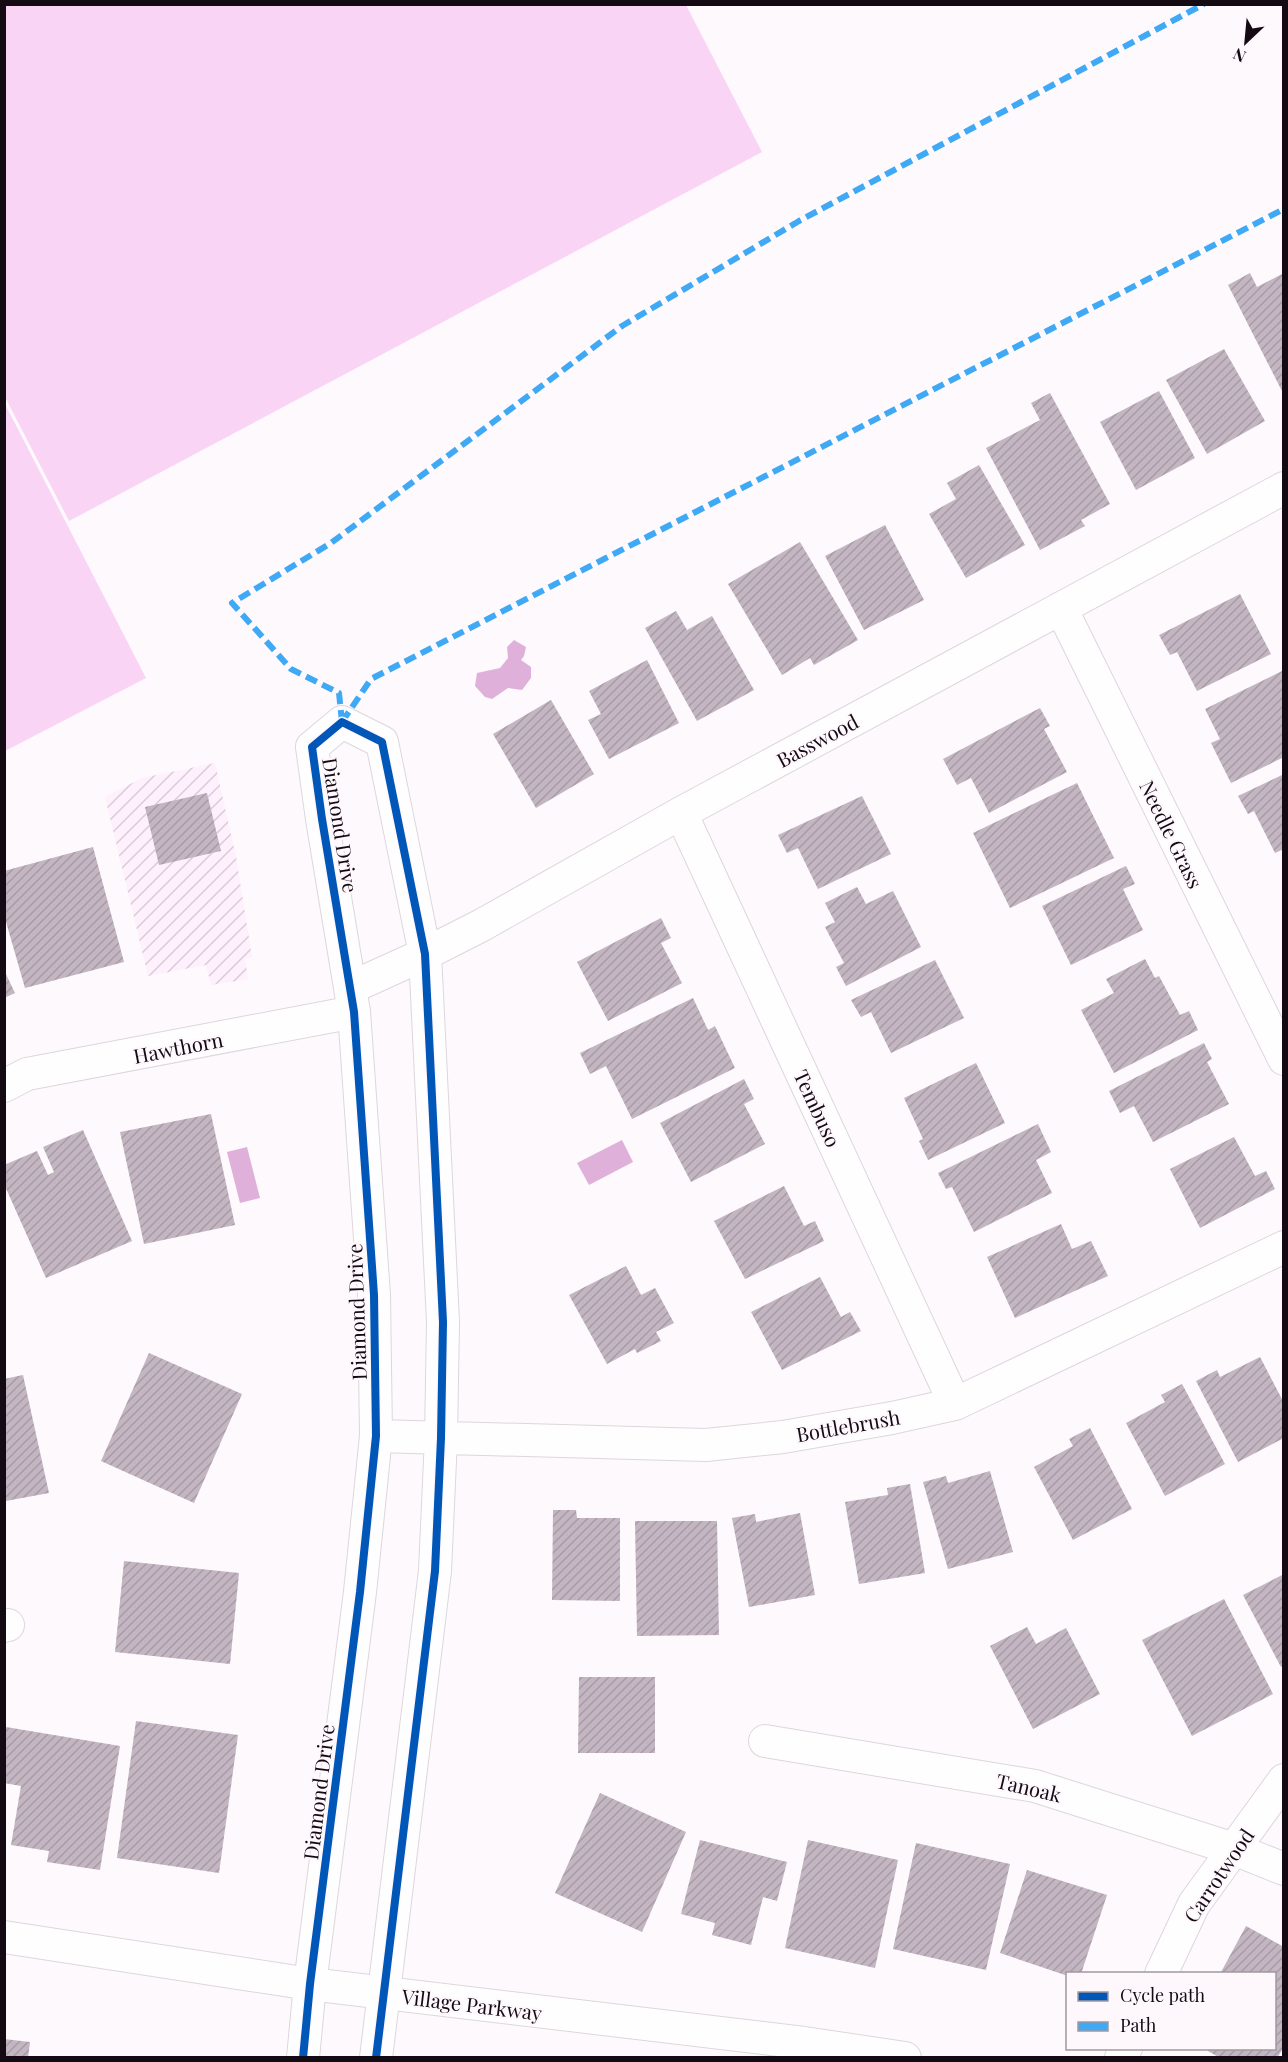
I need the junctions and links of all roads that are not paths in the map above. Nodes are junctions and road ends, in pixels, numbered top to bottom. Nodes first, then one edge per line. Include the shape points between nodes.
1 (1284, 489) edge
2 (1061, 608) junction
3 (681, 813) junction
4 (425, 954) junction
5 (352, 1000) junction
6 (1284, 1059) edge
7 (4, 1086) edge
8 (1284, 1247) edge
9 (955, 1404) junction
10 (376, 1436) junction
11 (441, 1438) junction
12 (765, 1741) dead end
13 (1284, 1780) edge
14 (1234, 1849) junction
15 (1284, 1869) edge
16 (4, 1937) edge
17 (1162, 1972) edge
18 (310, 1984) junction
19 (383, 1993) junction
20 (303, 2058) edge
21 (376, 2058) edge
22 (905, 2058) edge

1 - 2 street, Basswood
2 - 3 street, Basswood
2 - 6 street, Needle Grass
3 - 4 street, Basswood
3 - 9 street, Tembuso
4 - 5 street, Basswood
4 - 5 street, Diamond Drive via 382,742 342,722 312,747
4 - 11 street, Diamond Drive via 443,1322
5 - 7 street, Hawthorn via 27,1074
5 - 10 street, Diamond Drive via 374,1295
8 - 9 street, Bottlebrush
9 - 11 street, Bottlebrush via 783,1437 706,1445
10 - 11 street, Bottlebrush
10 - 18 street, Diamond Drive
11 - 19 street, Diamond Drive via 435,1570
12 - 14 street, Tanoak via 1035,1786
13 - 14 street, Carrotwood
14 - 15 street, Tanoak
14 - 17 street, Carrotwood via 1194,1904
16 - 18 street, Village Parkway
18 - 19 street, Village Parkway
18 - 20 street, Diamond Drive
19 - 21 street, Diamond Drive
19 - 22 street, Village Parkway

